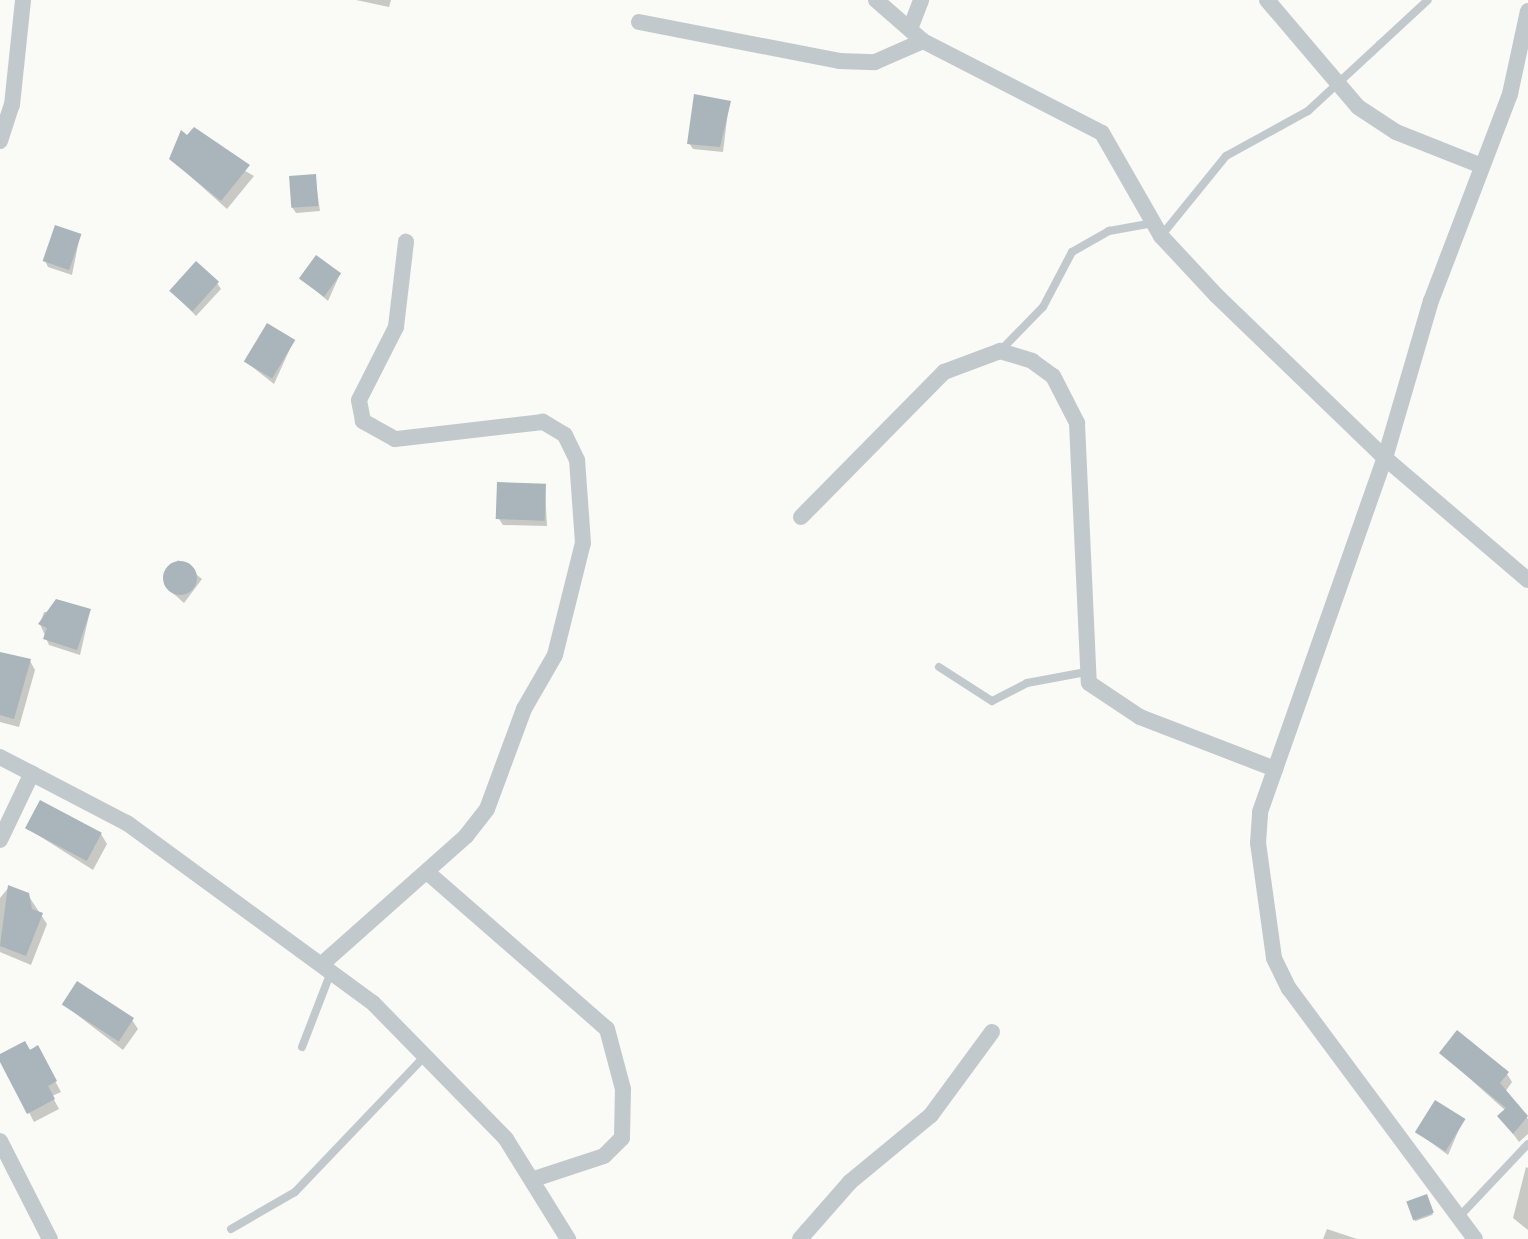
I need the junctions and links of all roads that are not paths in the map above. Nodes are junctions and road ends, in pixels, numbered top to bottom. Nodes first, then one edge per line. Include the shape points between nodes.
1 (23, 0) edge
2 (876, 0) edge
3 (921, 0) edge
4 (1267, 0) edge
5 (1428, 0) edge
6 (1528, 11) edge
7 (639, 22) dead end
8 (910, 29) junction
9 (923, 41) junction
10 (1334, 84) junction
11 (0, 141) edge
12 (1482, 166) junction
13 (1158, 229) junction
14 (406, 242) dead end
15 (1000, 351) junction
16 (1385, 458) junction
17 (801, 517) dead end
18 (1528, 580) edge
19 (939, 667) dead end
20 (1086, 672) junction
21 (0, 757) edge
22 (1275, 769) junction
23 (32, 773) junction
24 (0, 840) edge
25 (427, 872) junction
26 (326, 968) junction
27 (992, 1032) dead end
28 (302, 1047) dead end
29 (426, 1054) junction
30 (0, 1141) edge
31 (1528, 1144) edge
32 (534, 1179) junction
33 (1457, 1220) junction
34 (231, 1229) dead end
35 (50, 1239) edge
36 (568, 1239) edge
37 (800, 1239) edge
38 (1475, 1239) edge

1 - 11 street via 12,105
2 - 8 street
3 - 8 street
4 - 10 street
5 - 10 lane
6 - 12 street via 1510,94
7 - 9 street via 839,61 875,62
8 - 9 street
9 - 13 street via 1102,133
10 - 12 street via 1396,132
10 - 13 lane via 1297,118 1226,156
12 - 16 street via 1431,301
13 - 15 lane via 1109,231 1072,252 1043,307
13 - 16 street
14 - 25 street via 396,327 359,400 363,421 395,439 543,422 565,435 577,460 583,543 555,655 524,709 487,809
15 - 17 street via 944,372
15 - 20 street via 1053,376 1077,423
16 - 18 street
16 - 22 street
19 - 20 lane via 992,701 1027,683
20 - 22 street via 1103,698 1128,711
21 - 23 street
22 - 33 street via 1258,843 1274,958 1289,989
23 - 24 street
23 - 26 street via 127,823
25 - 26 street
25 - 32 street via 607,1029 623,1089 622,1138 604,1156
26 - 28 lane
26 - 29 street
27 - 37 street via 931,1115 850,1182
29 - 32 street
29 - 34 lane via 295,1192
30 - 35 street
31 - 33 lane
32 - 36 street
33 - 38 street

